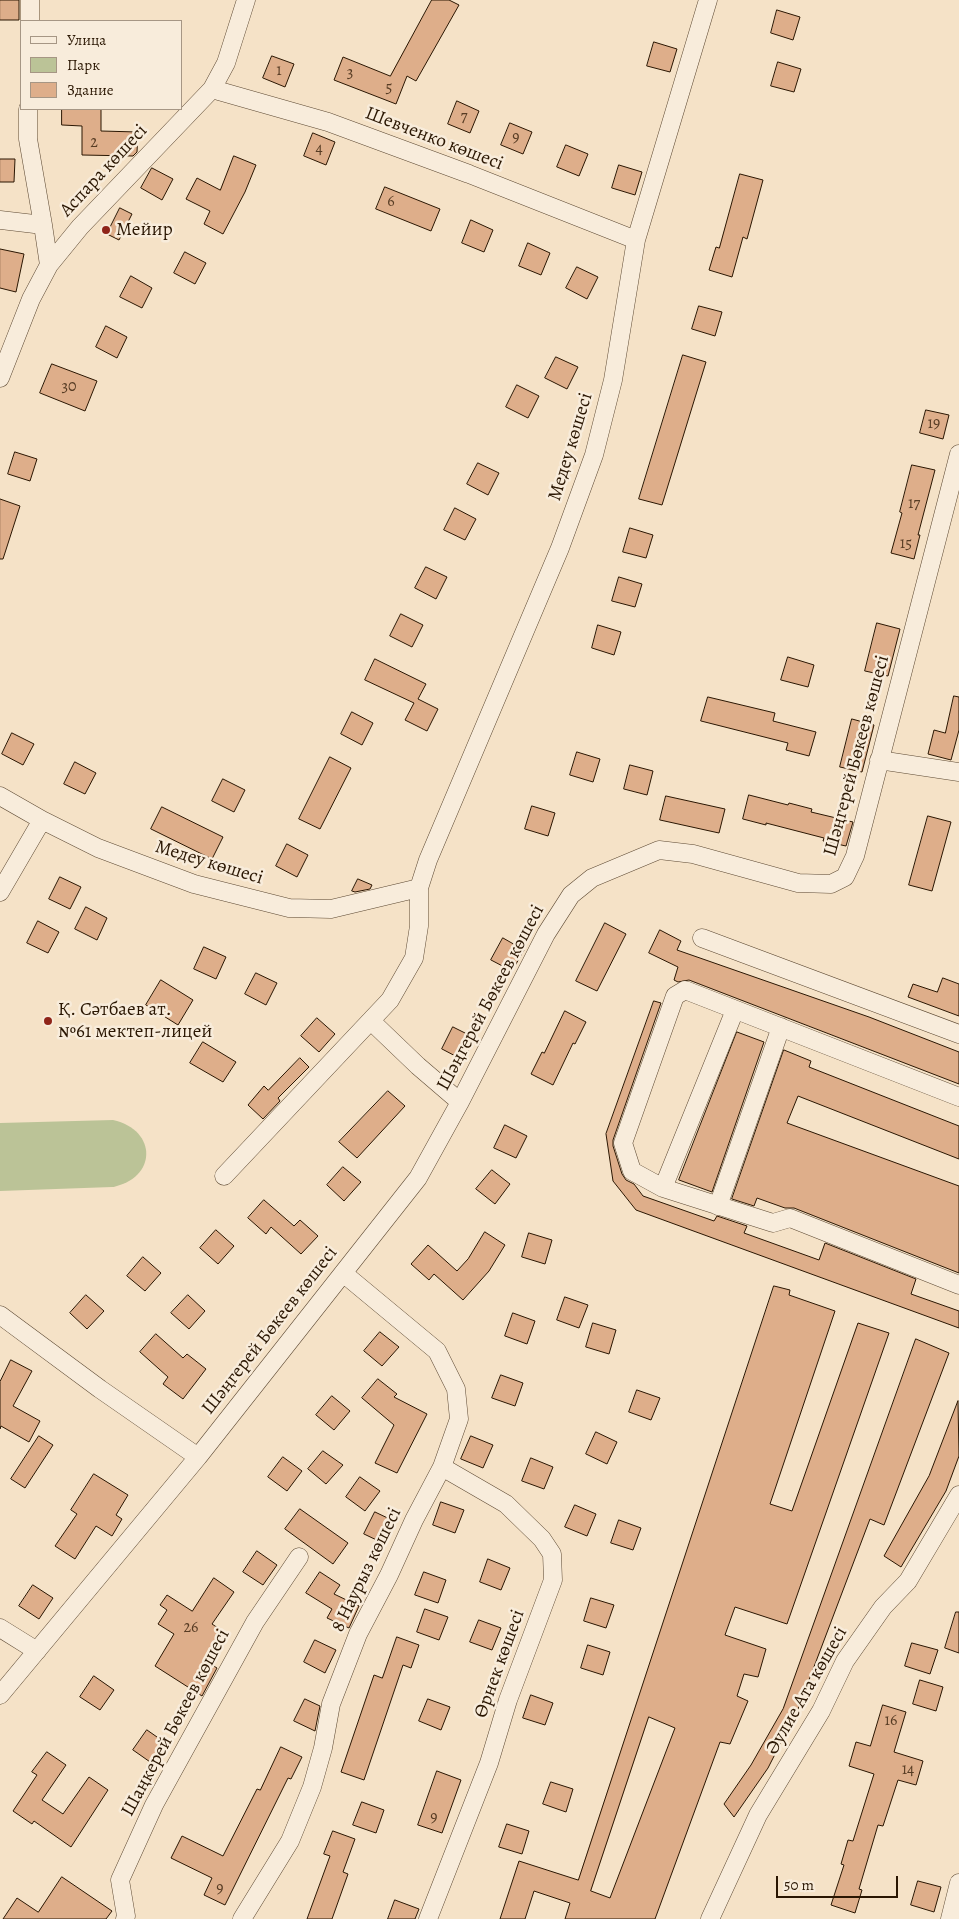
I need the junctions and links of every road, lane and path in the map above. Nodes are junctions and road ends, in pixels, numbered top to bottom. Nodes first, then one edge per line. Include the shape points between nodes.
1 (30, 0) edge
2 (246, 0) edge
3 (708, 0) edge
4 (30, 20) edge
5 (212, 89) junction
6 (28, 110) edge
7 (0, 220) edge
8 (43, 225) junction
9 (636, 240) junction
10 (49, 265) junction
11 (0, 378) edge
12 (959, 454) edge
13 (879, 760) junction
14 (959, 772) edge
15 (0, 796) edge
16 (42, 820) junction
17 (419, 888) junction
18 (0, 892) edge
19 (702, 938) dead end
20 (735, 1010) junction
21 (370, 1021) junction
22 (781, 1028) junction
23 (959, 1034) edge
24 (959, 1097) edge
25 (460, 1102) junction
26 (224, 1176) dead end
27 (663, 1188) junction
28 (718, 1206) junction
29 (343, 1273) junction
30 (959, 1284) edge
31 (0, 1316) edge
32 (198, 1457) junction
33 (442, 1467) junction
34 (959, 1495) edge
35 (299, 1557) dead end
36 (0, 1628) edge
37 (37, 1651) junction
38 (0, 1695) edge
39 (959, 1883) edge
40 (126, 1919) edge
41 (242, 1919) edge
42 (428, 1919) edge
43 (710, 1919) edge
44 (950, 1919) edge

1 - 4 street
2 - 5 street, Аспара көшесі via 226,63
3 - 9 street, Медеу көшесі
5 - 9 street, Шевченко көшесі via 328,122
5 - 10 street, Аспара көшесі via 80,227
6 - 8 street via 28,139
7 - 8 street
8 - 10 street
9 - 17 street, Медеу көшесі via 613,380 594,455 560,548
10 - 11 street, Аспара көшесі via 31,299
12 - 13 street, Шәңгерей Бөкеев көшесі
13 - 14 street
13 - 25 street, Шәңгерей Бөкеев көшесі via 855,856 846,877 831,884 798,883 693,854 659,850 592,878 571,895 546,934
15 - 16 street, Медеу көшесі
16 - 17 street, Медеу көшесі via 98,848 194,884 289,908 331,909
16 - 18 street
17 - 21 street, Медеу көшесі via 419,926 414,958 390,1000
19 - 23 street
20 - 22 street
20 - 27 street
20 - 27 street via 685,990 675,996 623,1143 632,1171
21 - 25 street
21 - 26 street, Медеу көшесі
22 - 24 street
22 - 28 street
25 - 29 street, Шәңгерей Бөкеев көшесі via 418,1178
27 - 28 street
28 - 30 street via 773,1223 790,1218
29 - 32 street, Шәңгерей Бөкеев көшесі
29 - 33 street, 8 Наурыз көшесі via 436,1351 456,1389 459,1419
31 - 32 street
32 - 37 street, Шәңгерей Бөкеев көшесі
33 - 41 street, 8 Наурыз көшесі via 358,1634 331,1704 312,1787 290,1842
33 - 42 street, Өрнек көшесі via 506,1504 542,1538 552,1554 553,1580 508,1700 486,1772
34 - 43 street, Әулие Ата көшесі via 908,1581 883,1607 845,1661 821,1712 758,1815
35 - 40 street, Шаңкерей Бөкеев көшесі via 255,1622 154,1805 120,1880
36 - 37 street
37 - 38 street, Шәңгерей Бөкеев көшесі
39 - 44 street

